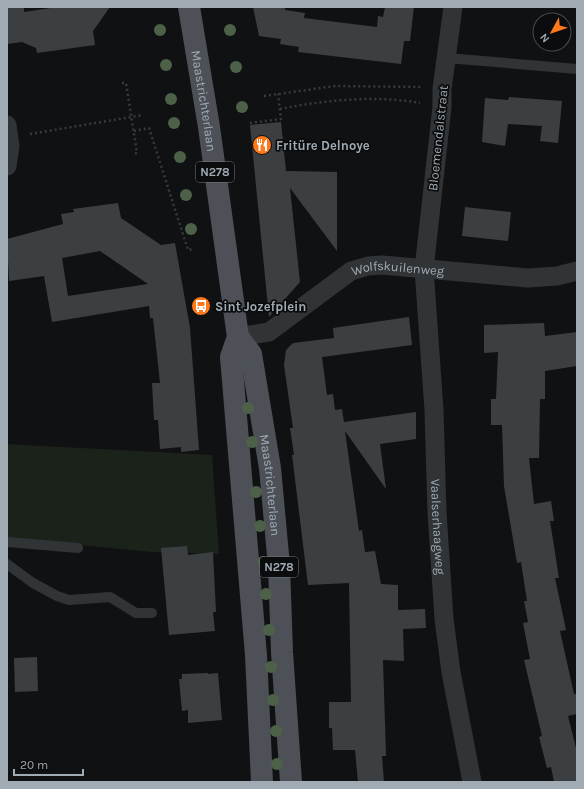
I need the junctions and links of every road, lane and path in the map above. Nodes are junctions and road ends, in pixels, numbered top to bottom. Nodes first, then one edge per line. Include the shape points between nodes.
1 (189, 7) edge
2 (453, 7) edge
3 (447, 58) junction
4 (577, 69) edge
5 (122, 84) dead end
6 (278, 94) junction
7 (264, 96) dead end
8 (442, 98) junction
9 (280, 109) junction
10 (143, 116) dead end
11 (132, 117) junction
12 (250, 122) dead end
13 (134, 131) junction
14 (8, 132) edge
15 (134, 154) dead end
16 (7, 166) edge
17 (193, 249) dead end
18 (424, 269) junction
19 (577, 271) edge
20 (238, 337) junction
21 (7, 542) edge
22 (78, 548) dead end
23 (7, 564) edge
24 (152, 613) dead end
25 (262, 782) edge
26 (291, 782) edge
27 (472, 782) edge

1 - 20 main road, Maastrichterlaan / N278 via 209,127
2 - 3 street, Bloemendalstraat
3 - 4 lane
3 - 8 street, Bloemendalstraat
5 - 11 path via 126,83
6 - 7 path
6 - 8 path via 335,86 425,87
6 - 9 path
8 - 9 path via 325,102
8 - 18 street, Bloemendalstraat
9 - 12 path via 281,119
10 - 11 path
11 - 13 path
11 - 14 path
13 - 15 path via 137,153
13 - 17 path via 149,128 188,250
14 - 16 street via 10,156
18 - 19 street, Wolfskuilenweg via 528,278 557,276
18 - 20 street, Wolfskuilenweg via 382,265 351,271 268,332
18 - 27 street, Vaalserhaagweg via 444,619 451,672
20 - 25 main road, Maastrichterlaan / N278 via 231,365 256,654
20 - 26 main road, Maastrichterlaan / N278 via 251,354 270,468 279,566
21 - 22 lane
23 - 24 lane via 57,596 69,600 110,597 136,613

